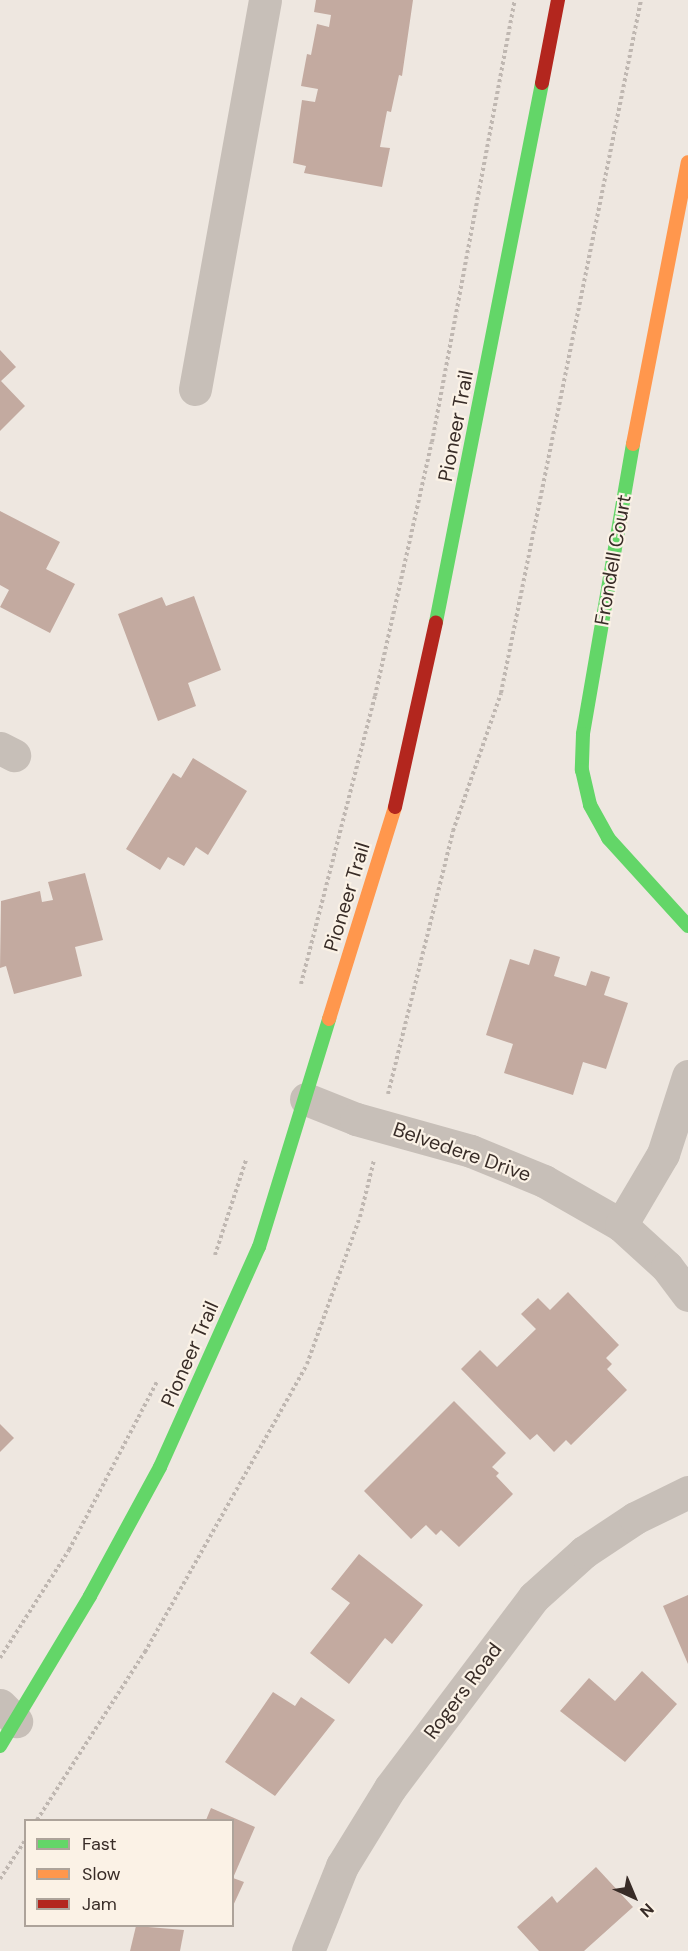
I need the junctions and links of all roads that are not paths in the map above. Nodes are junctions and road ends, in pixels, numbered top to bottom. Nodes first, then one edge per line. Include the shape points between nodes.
1 (265, 0) edge
2 (558, 0) edge
3 (688, 162) edge
4 (195, 389) dead end
5 (688, 926) edge
6 (688, 1076) edge
7 (306, 1099) junction
8 (621, 1225) junction
9 (688, 1295) edge
10 (688, 1492) edge
11 (5, 1724) edge
12 (308, 1951) edge

1 - 4 street
2 - 7 main road, Pioneer Trail via 454,543 397,799
3 - 5 main road, Frondell Court via 639,411 583,734 582,770 590,806 608,838
6 - 8 street via 663,1154
7 - 8 street, Belvedere Drive via 356,1119 471,1151 544,1181
7 - 11 main road, Pioneer Trail via 259,1247 179,1426 90,1596
8 - 9 street, Belvedere Drive via 667,1267
10 - 12 street, Rogers Road via 635,1518 601,1541 534,1597 390,1788 342,1866

